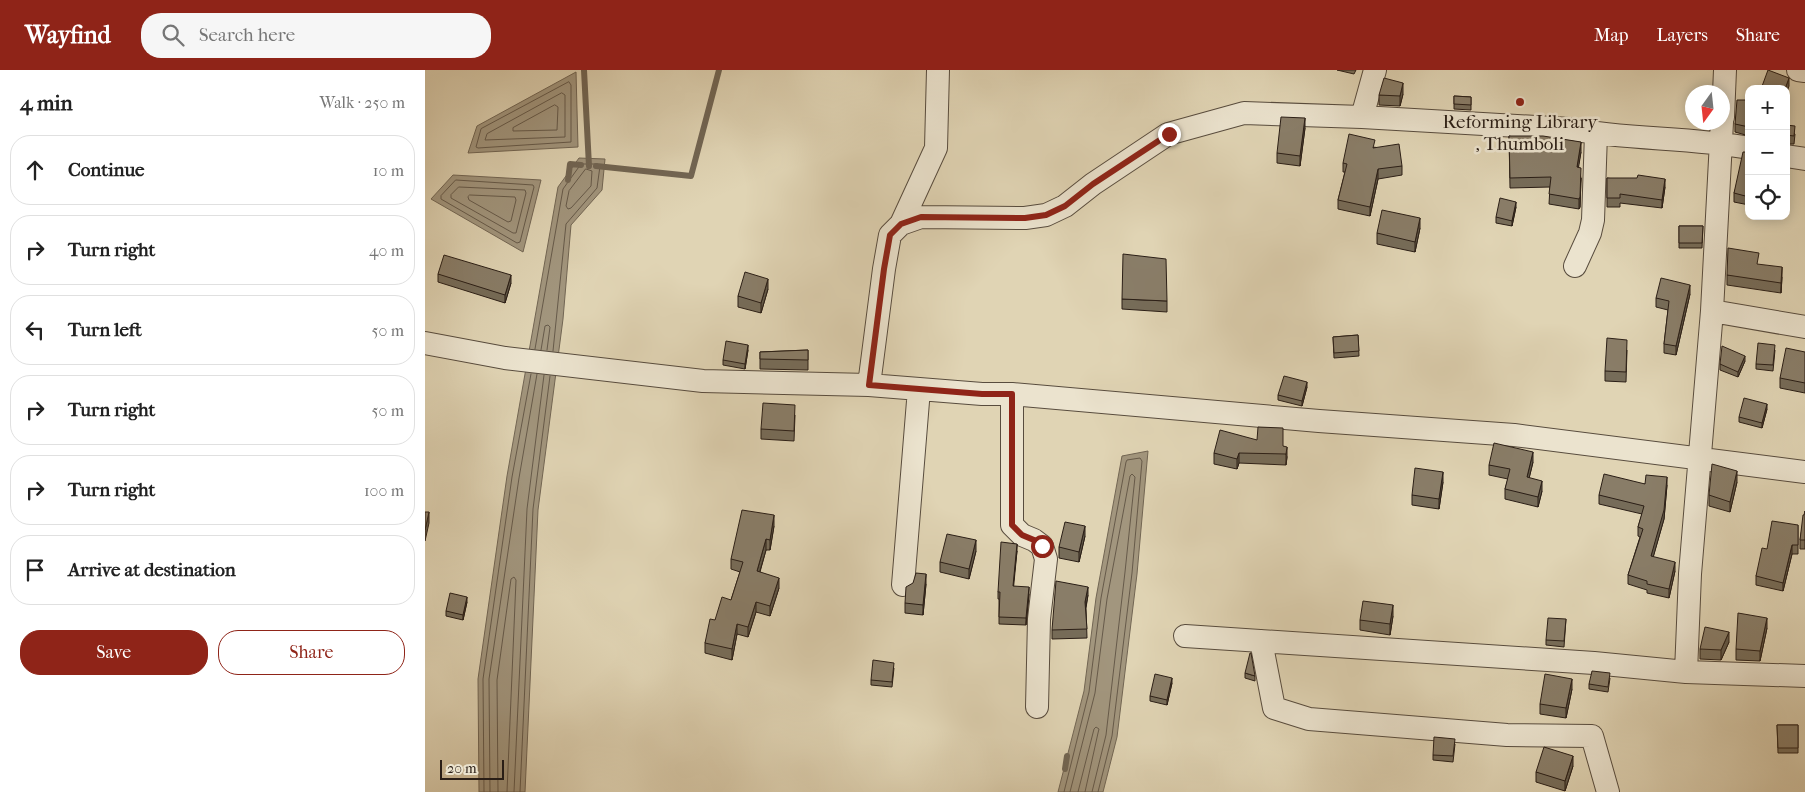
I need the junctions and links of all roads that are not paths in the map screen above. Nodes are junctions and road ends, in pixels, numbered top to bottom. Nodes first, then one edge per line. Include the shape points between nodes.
1 (938, 70) edge
2 (1375, 70) edge
3 (1725, 70) edge
4 (1798, 70) edge
5 (1805, 72) edge
6 (1724, 85) edge
7 (1362, 117) junction
8 (1721, 133) edge
9 (1596, 134) junction
10 (1745, 146) edge
11 (1790, 157) edge
12 (1805, 160) edge
13 (901, 224) junction
14 (1575, 266) dead end
15 (1713, 311) junction
16 (1805, 327) edge
17 (425, 343) edge
18 (869, 385) junction
19 (919, 389) junction
20 (1012, 394) junction
21 (1699, 459) junction
22 (1805, 472) edge
23 (903, 585) dead end
24 (1185, 636) dead end
25 (1261, 641) junction
26 (1686, 672) junction
27 (1805, 676) edge
28 (1037, 707) dead end
29 (1608, 792) edge

1 - 13 street via 937,148
2 - 7 street
3 - 6 street
4 - 5 street
7 - 9 street via 1570,129
7 - 13 street via 1243,113 1169,134 1065,206 1046,215 1025,218 921,217
8 - 9 street
8 - 10 street
8 - 15 street
9 - 14 street via 1593,220
11 - 12 street
13 - 18 street via 890,235
15 - 16 street
15 - 21 street
17 - 18 street via 505,358 703,380
18 - 19 street
19 - 20 street
19 - 23 street
20 - 21 street via 1514,435
20 - 28 street via 1012,525 1042,546 1046,559 1039,619
21 - 22 street
21 - 26 street
24 - 25 street
25 - 26 street
25 - 29 street via 1274,708 1309,719 1507,735 1593,736
26 - 27 street

